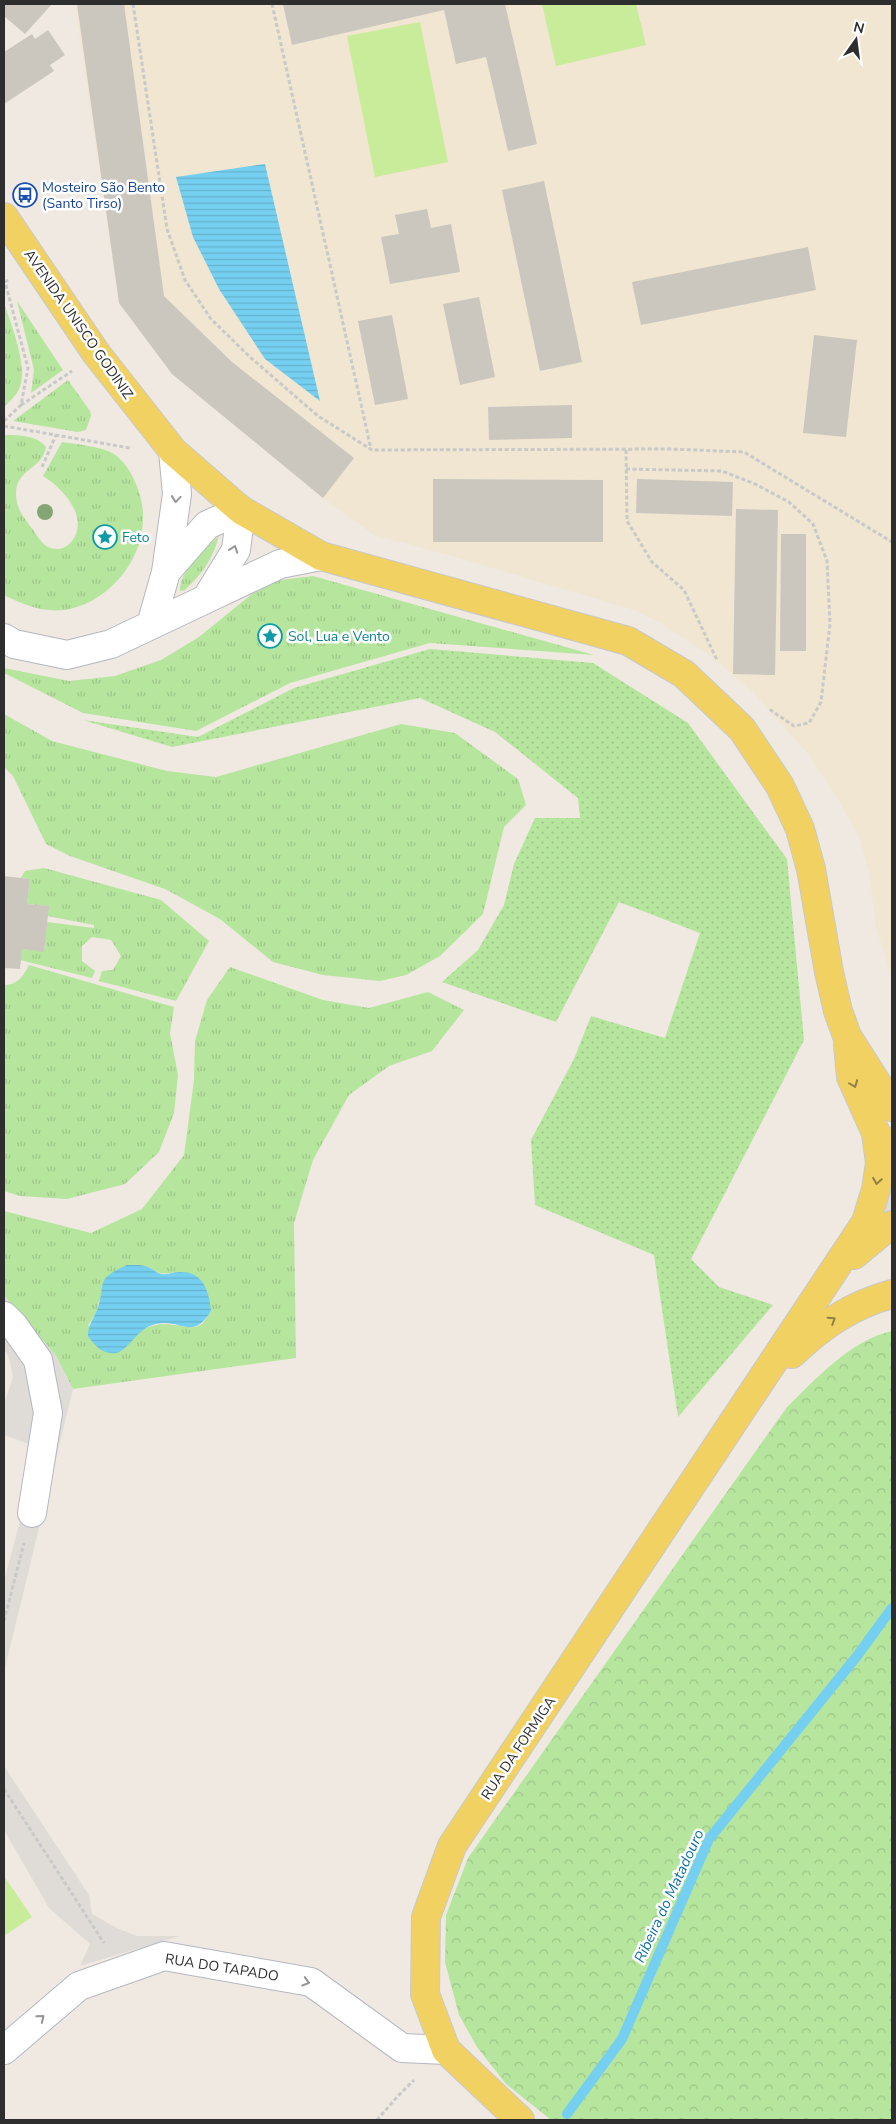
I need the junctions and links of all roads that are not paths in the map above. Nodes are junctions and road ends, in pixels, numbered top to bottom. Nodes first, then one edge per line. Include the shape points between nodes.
1 (4, 217) edge
2 (173, 451) junction
3 (241, 510) junction
4 (322, 556) junction
5 (166, 572) junction
6 (206, 600) junction
7 (151, 625) junction
8 (4, 638) edge
9 (847, 1036) junction
10 (892, 1106) edge
11 (884, 1143) edge
12 (892, 1225) edge
13 (835, 1271) junction
14 (892, 1294) edge
15 (4, 1316) edge
16 (757, 1388) junction
17 (32, 1513) road end
18 (4, 2050) edge
19 (446, 2050) junction
20 (520, 2120) edge

1 - 2 main road, AVENIDA UNISCO GODINIZ via 96,353
2 - 3 main road, AVENIDA UNISCO GODINIZ
2 -> 5 street via 177,494
3 - 4 main road, AVENIDA UNISCO GODINIZ
3 - 5 street via 207,525
6 -> 3 street via 236,550
4 - 6 street via 280,564
4 - 9 main road, AVENIDA UNISCO GODINIZ via 628,642 684,674 742,729 780,786 800,829 820,910 829,972
5 - 7 street
6 - 7 street
7 - 8 street via 111,644 67,656 14,644
9 - 10 main road
9 -> 11 main road via 851,1077
11 -> 13 main road via 866,1222
12 - 13 main road
13 - 16 main road
16 -> 14 main road via 814,1332 845,1312
15 - 17 street via 38,1360 48,1413
16 - 19 main road, RUA DA FORMIGA via 452,1846 426,1917 425,1994
18 -> 19 street, RUA DO TAPADO via 79,1986 164,1956 311,1982 402,2048
19 - 20 main road, RUA DA FORMIGA

